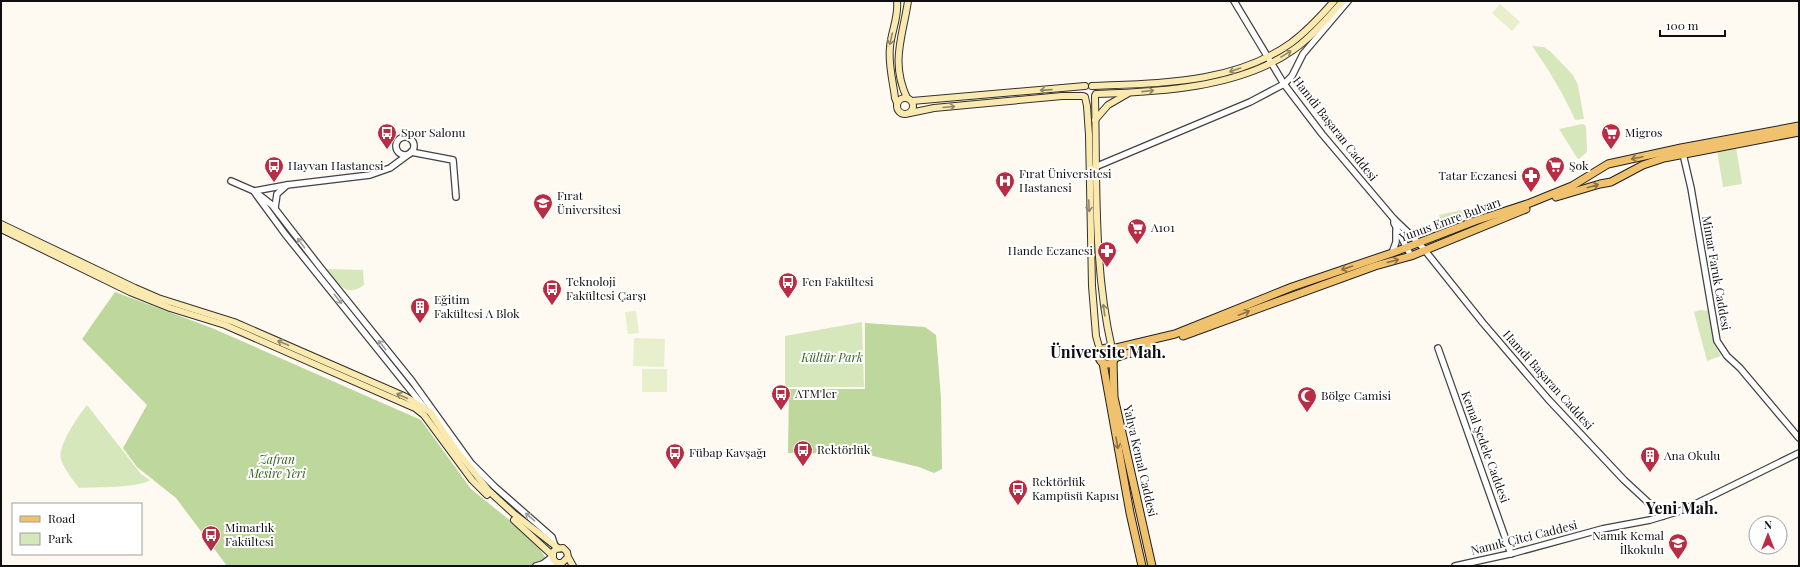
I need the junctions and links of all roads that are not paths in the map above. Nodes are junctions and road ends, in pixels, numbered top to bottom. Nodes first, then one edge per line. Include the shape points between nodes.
1 (897, 1) edge
2 (908, 1) edge
3 (1234, 1) edge
4 (1334, 1) edge
5 (1343, 1) edge
6 (1348, 1) edge
7 (1269, 60) junction
8 (1284, 84) junction
9 (1085, 86) junction
10 (1092, 86) junction
11 (1129, 93) junction
12 (1095, 95) junction
13 (1084, 97) junction
14 (910, 100) junction
15 (897, 104) junction
16 (910, 113) junction
17 (1095, 120) junction
18 (1799, 126) edge
19 (1799, 132) edge
20 (1683, 154) junction
21 (1095, 167) junction
22 (231, 181) dead end
23 (287, 185) junction
24 (254, 191) junction
25 (456, 197) dead end
26 (275, 208) junction
27 (1394, 219) junction
28 (1, 224) edge
29 (1396, 227) junction
30 (1, 229) edge
31 (1418, 243) junction
32 (1406, 248) junction
33 (1424, 251) junction
34 (1392, 253) junction
35 (1411, 256) junction
36 (321, 272) junction
37 (1438, 348) dead end
38 (1112, 349) junction
39 (1100, 350) junction
40 (1114, 360) junction
41 (1103, 363) junction
42 (424, 407) junction
43 (1799, 438) edge
44 (1799, 453) edge
45 (1663, 516) junction
46 (557, 547) junction
47 (1511, 554) junction
48 (552, 556) junction
49 (568, 557) junction
50 (543, 564) junction
51 (560, 564) edge
52 (536, 566) edge
53 (574, 566) edge
54 (1142, 566) edge
55 (1152, 566) edge
56 (1455, 566) edge

1 -> 15 main road via 889,58
2 - 14 main road via 897,54 902,81
3 - 7 street, Hamdi Başaran Caddesi
4 - 7 main road via 1300,36
7 -> 5 main road via 1300,45
6 - 8 street via 1303,54 1292,76
7 - 8 street, Hamdi Başaran Caddesi
7 -> 10 main road via 1209,77 1164,83
11 -> 7 main road via 1222,81 1246,74
8 - 21 street via 1250,102
8 - 27 street, Hamdi Başaran Caddesi via 1322,134
9 - 10 main road
9 - 13 main road via 1082,90
9 -> 14 main road
10 - 12 main road via 1095,88
11 - 12 main road
11 - 17 main road via 1108,105
12 - 13 main road via 1089,99
12 - 17 main road
16 -> 13 main road via 934,108 1062,96
13 -> 39 main road via 1089,135 1092,286 1096,336
14 - 15 main road via 900,100
14 - 16 main road via 914,106
15 - 16 main road via 901,114
17 - 21 main road
18 -> 31 main road, Yunus Emre Bulvarı via 1608,164 1572,186
19 - 20 main road, Yunus Emre Bulvarı
33 -> 20 main road, Yunus Emre Bulvarı via 1552,199 1611,182 1643,165
20 - 43 street, Mimar Faruk Caddesi via 1717,341 1727,356
38 -> 21 main road via 1102,296
22 - 24 street
23 - 24 street
23 - 25 street via 370,175 390,168 410,153 453,160
23 - 26 street via 277,194
24 - 26 street
24 - 36 street via 285,234
36 -> 26 street
27 - 29 street, Hamdi Başaran Caddesi
27 - 31 street, Hamdi Başaran Caddesi
42 -> 28 main road via 234,322 158,298
29 - 32 street, Hamdi Başaran Caddesi
29 - 34 street, Hamdi Başaran Caddesi via 1396,242
30 - 48 main road via 130,292 225,325 415,408 424,414 476,484
31 - 32 main road, Yunus Emre Bulvarı
31 - 33 street, Hamdi Başaran Caddesi
32 - 34 main road, Yunus Emre Bulvarı
32 - 35 street, Hamdi Başaran Caddesi
33 - 35 main road, Yunus Emre Bulvarı
33 - 45 street, Hamdi Başaran Caddesi via 1548,399 1624,480
34 -> 38 main road, Yunus Emre Bulvarı via 1292,287 1175,334
40 -> 35 main road, Yunus Emre Bulvarı via 1126,353 1190,334 1375,266
36 -> 42 street
46 -> 36 street via 552,537 471,463 412,381
37 - 47 street, Kemal Şedele Caddesi
38 - 39 main road
38 - 40 main road via 1115,353
39 - 41 main road via 1098,357
40 - 41 main road via 1108,364
40 - 55 main road, Yahya Kemal Caddesi via 1114,396
41 -> 54 main road, Yahya Kemal Caddesi
42 - 46 main road via 489,491
44 - 45 street, Namık Çitci Caddesi via 1683,510
45 - 47 street, Namık Çitci Caddesi
46 - 48 main road
46 - 49 main road via 566,550
47 - 56 street, Namık Çitci Caddesi
48 - 50 street
48 - 51 main road
49 - 51 main road
49 - 53 main road
50 - 51 street
50 - 52 street

